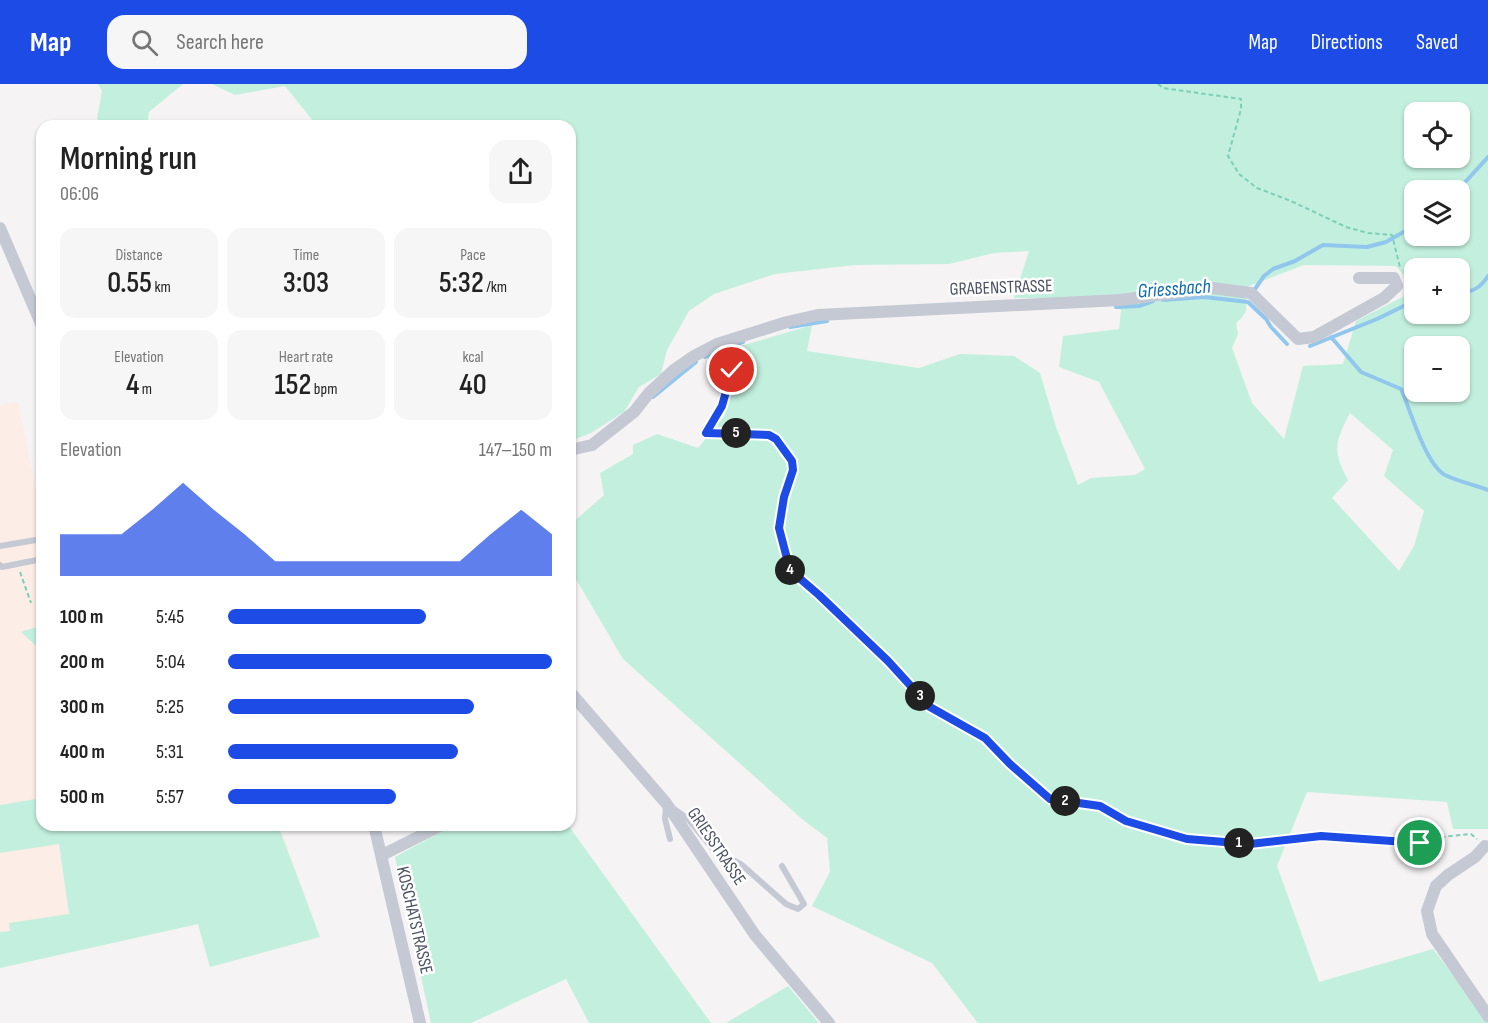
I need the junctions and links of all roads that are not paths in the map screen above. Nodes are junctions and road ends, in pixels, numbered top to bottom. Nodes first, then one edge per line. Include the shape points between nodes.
1 (0, 228) edge
2 (5, 252) edge
3 (1359, 278) dead end
4 (36, 314) edge
5 (576, 449) edge
6 (36, 539) edge
7 (0, 546) edge
8 (36, 560) edge
9 (1, 566) edge
10 (576, 699) edge
11 (666, 803) junction
12 (376, 831) edge
13 (430, 831) edge
14 (670, 839) dead end
15 (1485, 846) road end
16 (382, 855) junction
17 (782, 866) dead end
18 (1488, 1016) edge
19 (420, 1023) edge
20 (829, 1023) edge

1 - 2 street
2 - 4 street
3 - 5 street, GRABENSTRASSE via 1394,278 1396,286 1384,298 1314,337 1298,339 1251,293 1212,288 1120,300 818,315 717,344 694,356 592,445
6 - 7 lane
8 - 9 lane
10 - 11 street, GRIESSTRASSE
11 - 14 lane
11 - 17 lane via 688,819 713,849 742,865 786,904 798,909 804,904
11 - 20 street, GRIESSTRASSE via 755,935
12 - 16 street, KOSCHATSTRASSE
13 - 16 street
15 - 18 street via 1436,886 1427,911 1432,934
16 - 19 street, KOSCHATSTRASSE

